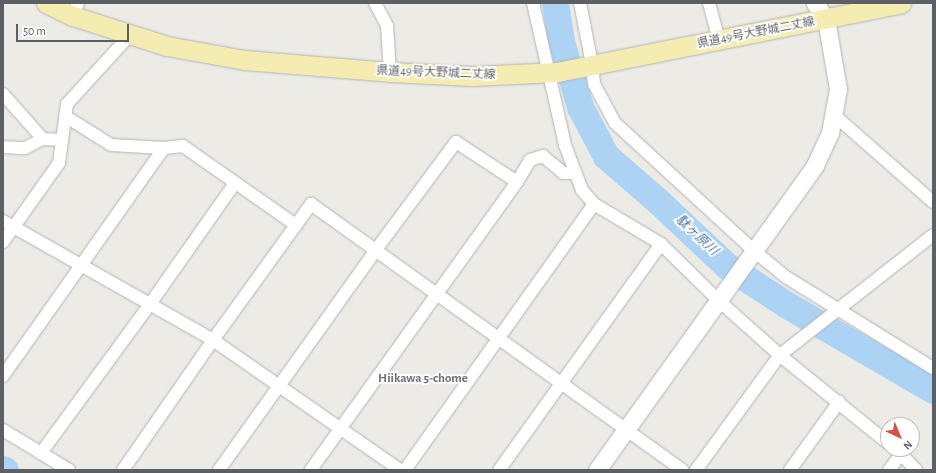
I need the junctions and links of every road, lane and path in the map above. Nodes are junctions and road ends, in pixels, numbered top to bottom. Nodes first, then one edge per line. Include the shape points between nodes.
1 (46, 3) edge
2 (375, 3) edge
3 (533, 3) edge
4 (580, 3) edge
5 (709, 3) edge
6 (815, 3) edge
7 (901, 3) edge
8 (75, 10) edge
9 (826, 19) junction
10 (130, 35) junction
11 (719, 40) junction
12 (588, 65) junction
13 (390, 72) junction
14 (552, 72) junction
15 (3, 94) edge
16 (834, 115) junction
17 (65, 116) junction
18 (43, 139) junction
19 (62, 140) junction
20 (3, 146) edge
21 (164, 148) junction
22 (576, 174) junction
23 (516, 182) junction
24 (235, 183) junction
25 (933, 202) edge
26 (594, 204) junction
27 (3, 221) edge
28 (296, 225) junction
29 (13, 228) junction
30 (933, 235) edge
31 (3, 242) edge
32 (661, 244) junction
33 (375, 251) junction
34 (751, 255) junction
35 (81, 266) junction
36 (436, 294) junction
37 (718, 300) junction
38 (150, 304) junction
39 (834, 312) junction
40 (499, 339) junction
41 (213, 340) junction
42 (780, 355) junction
43 (933, 368) edge
44 (3, 376) edge
45 (561, 383) junction
46 (280, 386) junction
47 (839, 402) junction
48 (340, 428) junction
49 (3, 430) edge
50 (626, 430) junction
51 (880, 436) edge
52 (41, 453) junction
53 (895, 457) edge
54 (904, 457) edge
55 (70, 470) edge
56 (123, 470) edge
57 (219, 470) edge
58 (311, 470) edge
59 (400, 470) edge
60 (405, 470) edge
61 (499, 470) edge
62 (597, 470) edge
63 (682, 470) edge
64 (696, 470) edge
65 (790, 470) edge
66 (889, 470) edge
67 (916, 470) edge

1 - 8 main road, 県道49号大野城二丈線
2 - 13 street via 387,26
3 - 14 street
4 - 12 street
5 - 11 street
6 - 9 street
7 - 9 main road, 県道49号大野城二丈線
8 - 10 main road, 県道49号大野城二丈線
9 - 11 main road, 県道49号大野城二丈線
9 - 16 street via 838,89
10 - 13 main road, 県道49号大野城二丈線 via 167,46 245,60
10 - 17 street via 66,104
11 - 12 main road, 県道49号大野城二丈線
12 - 14 main road, 県道49号大野城二丈線
12 - 34 street via 594,84 615,123
13 - 14 main road, 県道49号大野城二丈線 via 472,76
14 - 22 street via 565,145
15 - 18 street
16 - 25 street
16 - 34 street via 830,133 815,165
17 - 19 street
17 - 21 street via 111,145
18 - 19 street
18 - 20 street via 25,148
19 - 29 street via 59,163
21 - 24 street via 183,146
21 - 35 street
22 - 23 street via 563,173 543,156 530,160
22 - 26 street via 582,190
23 - 33 street via 456,142
23 - 36 street
24 - 28 street
24 - 38 street
26 - 32 street
26 - 40 street
27 - 29 street
28 - 33 street via 311,204
28 - 41 street
29 - 31 street
29 - 35 street
30 - 39 street
32 - 37 street
32 - 45 street
33 - 36 street
33 - 46 street
34 - 37 street
34 - 39 street
35 - 38 street
35 - 44 street
36 - 40 street
36 - 48 street
37 - 42 street
37 - 50 street
38 - 41 street
38 - 52 street
39 - 42 street
39 - 43 street
40 - 45 street
40 - 60 street
41 - 46 street
41 - 56 street
42 - 47 street
42 - 64 street
45 - 50 street
45 - 61 street
46 - 48 street
46 - 57 street
47 - 51 street
47 - 65 street
48 - 58 street
48 - 59 street
49 - 52 street
50 - 62 street
50 - 63 street
52 - 55 street
53 - 66 street
54 - 67 street

